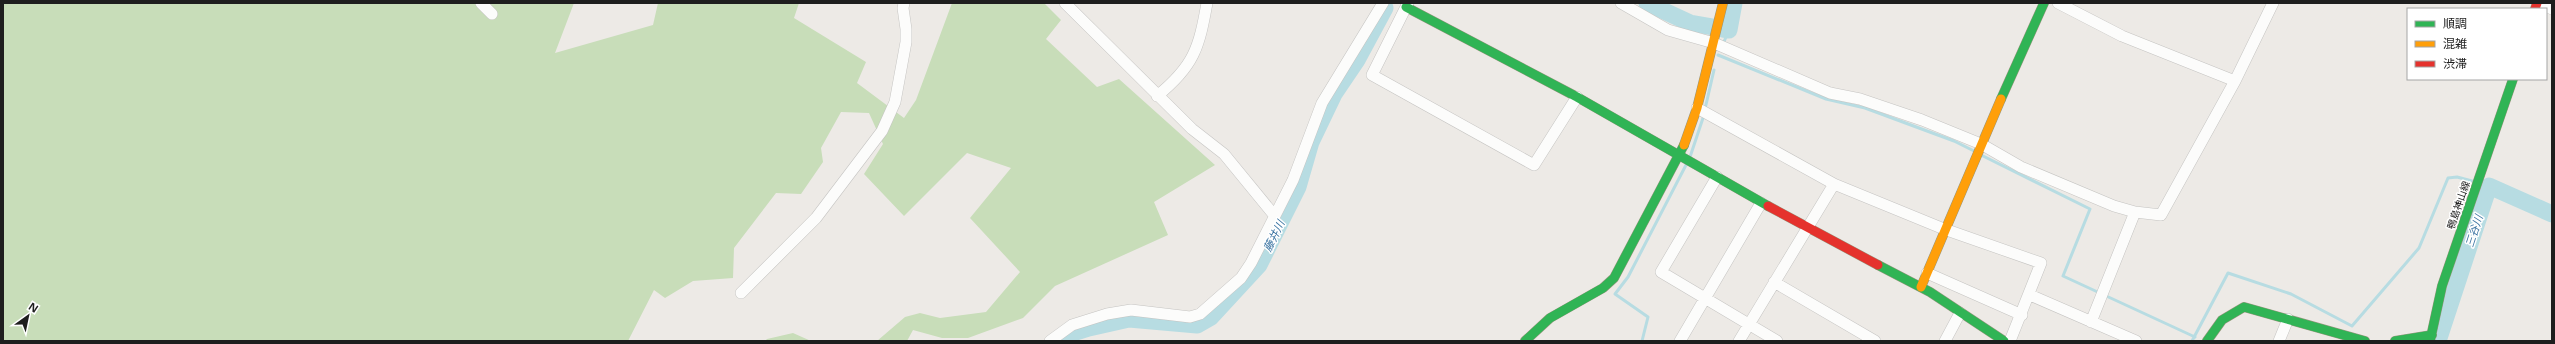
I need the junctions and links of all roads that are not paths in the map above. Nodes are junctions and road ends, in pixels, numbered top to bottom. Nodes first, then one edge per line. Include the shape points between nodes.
1 (481, 3) edge
2 (904, 3) edge
3 (1065, 3) edge
4 (1207, 3) edge
5 (1383, 3) edge
6 (1621, 3) edge
7 (1723, 3) edge
8 (2044, 3) edge
9 (2058, 3) edge
10 (2273, 3) edge
11 (2538, 3) edge
12 (1407, 5) edge
13 (2552, 9) edge
14 (492, 14) dead end
15 (1714, 42) junction
16 (2513, 80) edge
17 (2235, 81) junction
18 (1157, 96) junction
19 (1577, 97) junction
20 (1697, 108) junction
21 (1978, 152) junction
22 (1680, 155) junction
23 (1718, 177) junction
24 (1834, 184) junction
25 (1761, 203) junction
26 (2135, 212) junction
27 (1274, 215) junction
28 (1807, 228) junction
29 (1944, 230) junction
30 (1927, 273) junction
31 (1774, 282) junction
32 (1921, 287) junction
33 (741, 293) dead end
34 (2030, 295) junction
35 (1704, 300) junction
36 (1960, 313) junction
37 (2022, 315) junction
38 (2288, 319) junction
39 (2090, 322) junction
40 (1749, 325) junction
41 (2431, 338) edge
42 (1050, 341) edge
43 (1525, 341) edge
44 (1680, 341) edge
45 (1739, 341) edge
46 (1777, 341) edge
47 (1875, 341) edge
48 (1945, 341) edge
49 (2004, 341) edge
50 (2010, 341) edge
51 (2136, 341) edge
52 (2206, 341) edge
53 (2279, 341) edge
54 (2366, 341) edge
55 (2395, 341) edge

1 - 14 street
2 - 33 street via 906,42 895,102 882,131 816,218
3 - 18 street
4 - 18 street via 1201,36 1191,63 1176,81
5 - 27 street via 1322,103 1293,180
6 - 15 street via 1668,30
7 - 15 street
8 - 21 street
9 - 17 street via 2122,36
10 - 17 street
11 - 13 street
12 - 19 street
12 - 19 street via 1372,75 1534,165
15 - 20 street
15 - 21 street via 1830,93 1860,98 1922,120
16 - 41 street, 鴨島神山線 via 2442,286
17 - 26 street via 2161,215
18 - 27 street via 1192,129 1224,154
19 - 22 street
20 - 22 street
20 - 24 street
21 - 26 street
21 - 29 street
22 - 23 street
22 - 43 street via 1614,278 1603,288 1550,318
23 - 25 street
23 - 35 street via 1661,272
24 - 28 street
24 - 29 street
25 - 28 street
25 - 35 street
26 - 39 street
27 - 42 street via 1251,263 1240,278 1200,314 1190,317 1131,310 1106,314 1072,325
28 - 31 street
28 - 32 street
29 - 30 street
29 - 34 street via 2042,263
30 - 32 street
30 - 37 street
31 - 40 street
31 - 47 street
32 - 36 street
34 - 37 street
34 - 39 street
35 - 40 street
35 - 44 street
36 - 48 street
36 - 49 street
37 - 50 street
38 - 52 street via 2244,307 2229,313
38 - 53 street
38 - 54 street
39 - 51 street
40 - 45 street
40 - 46 street
41 - 55 street

